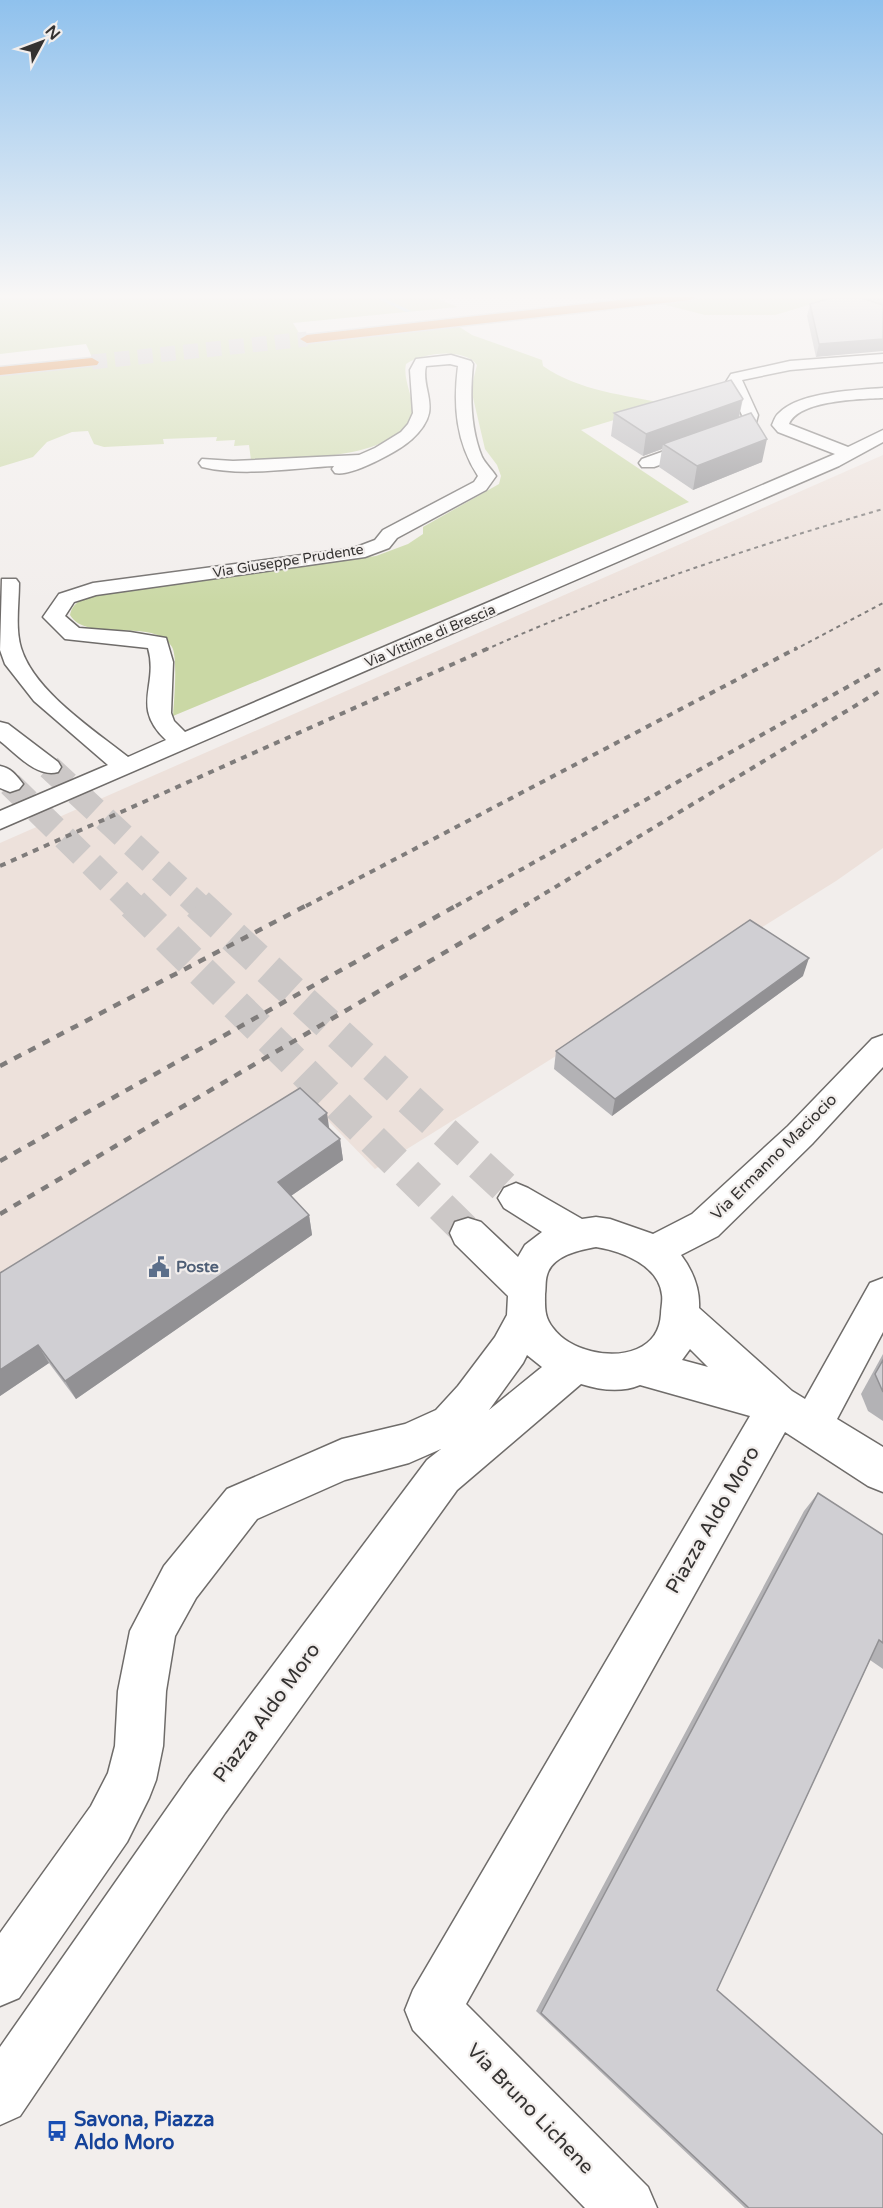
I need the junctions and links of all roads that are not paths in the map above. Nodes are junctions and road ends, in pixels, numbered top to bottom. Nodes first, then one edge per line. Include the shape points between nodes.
1 (421, 399) edge
2 (463, 399) edge
3 (748, 399) edge
4 (825, 399) edge
5 (883, 435) edge
6 (883, 445) edge
7 (855, 452) junction
8 (358, 460) junction
9 (208, 463) dead end
10 (648, 463) edge
11 (341, 469) dead end
12 (9, 583) dead end
13 (0, 729) edge
14 (182, 742) junction
15 (49, 767) tunnel mouth
16 (125, 767) junction
17 (0, 820) edge
18 (883, 1047) edge
19 (516, 1198) tunnel mouth
20 (468, 1233) tunnel mouth
21 (576, 1234) junction
22 (653, 1252) junction
23 (883, 1295) edge
24 (525, 1302) junction
25 (682, 1317) junction
26 (573, 1366) junction
27 (643, 1368) junction
28 (795, 1415) junction
29 (883, 1471) edge
30 (0, 1979) edge
31 (433, 2010) joint
32 (0, 2096) edge
33 (627, 2208) edge

1 - 8 street, Via Giuseppe Prudente via 418,421 406,436
2 - 14 street, Via Giuseppe Prudente via 474,457 487,476 480,486 390,534 382,544 358,553 93,589 66,598 54,617 73,634 158,643 164,659 159,714
3 - 10 street via 748,427
4 - 7 street via 784,415 780,425
5 - 7 street, Via Vittime di Brescia
6 - 7 street, Via Vittime di Brescia
7 - 14 street, Via Vittime di Brescia
8 - 9 street via 233,466
8 - 11 street, Via Giuseppe Prudente
12 - 16 street via 10,647 17,666 32,686
13 - 15 street
14 - 16 street, Via Vittime di Brescia
16 - 17 street, Via Vittime di Brescia
18 - 22 street, Via Ermanno Maciocio via 800,1135 705,1225
19 - 21 street
20 - 24 street
21 - 22 street via 617,1234
21 - 24 street via 541,1253 530,1269
22 - 25 street via 671,1271 680,1293
23 - 28 street
24 - 26 street via 536,1336 552,1353
24 - 30 street via 509,1350 450,1424 409,1443 342,1460 242,1504 180,1582 153,1631 131,1780 109,1824
25 - 27 street via 676,1339 662,1356
25 - 28 street
26 - 27 street via 621,1374
26 - 32 street, Piazza Aldo Moro via 442,1475 207,1795
27 - 28 street
28 - 29 street
28 - 31 street, Piazza Aldo Moro
31 - 33 street, Via Bruno Lichene

